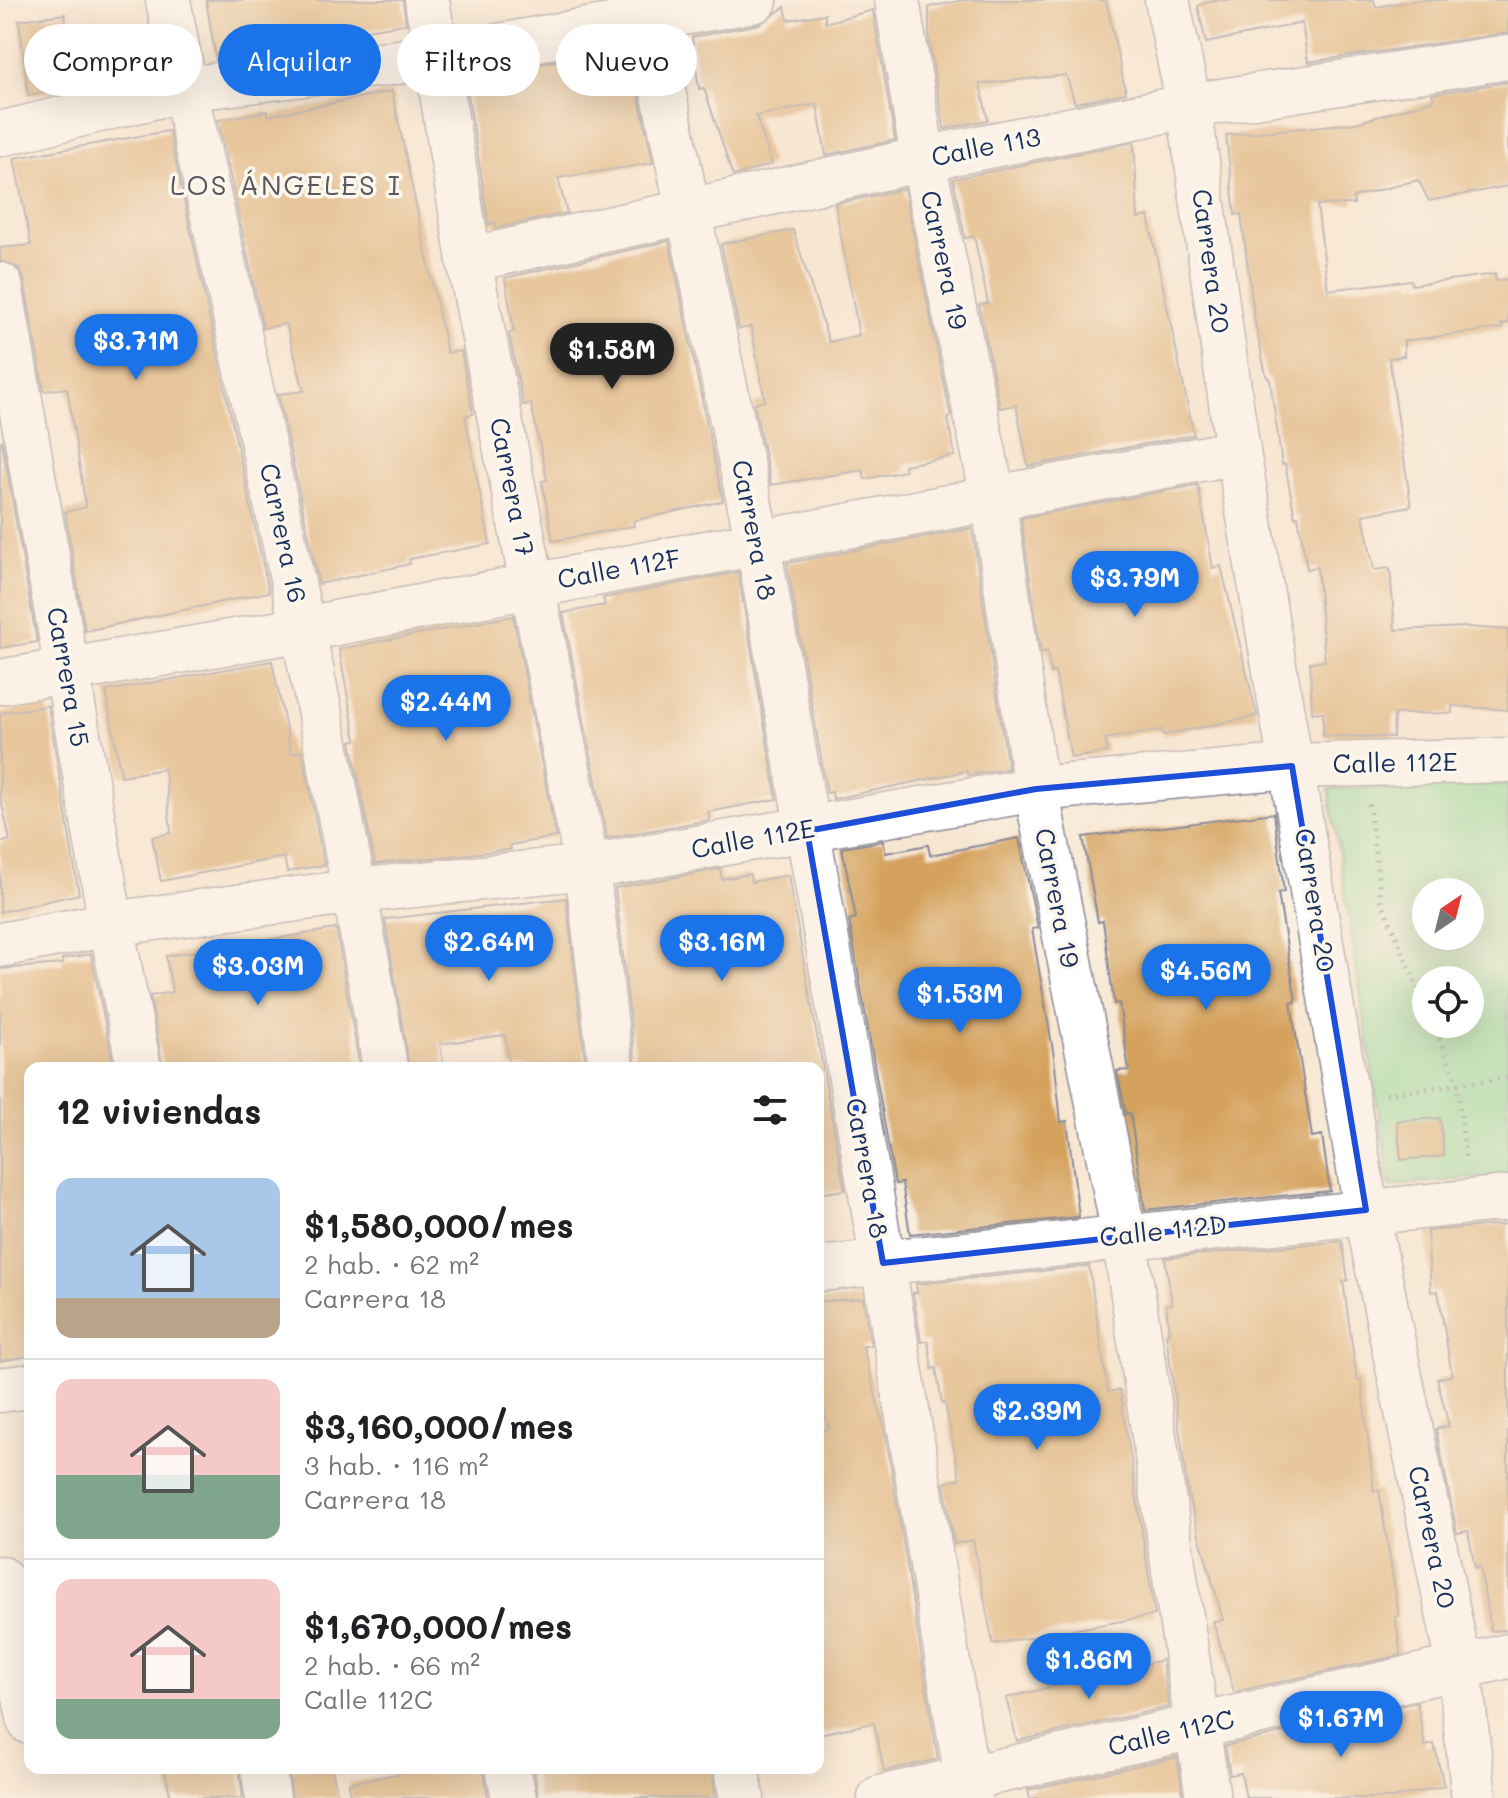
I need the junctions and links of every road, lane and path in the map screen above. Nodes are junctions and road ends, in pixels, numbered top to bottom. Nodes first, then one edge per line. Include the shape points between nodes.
1 (168, 0) edge
2 (427, 0) edge
3 (755, 0) edge
4 (897, 0) edge
5 (1167, 0) edge
6 (672, 11) edge
7 (173, 24) edge
8 (431, 24) edge
9 (540, 37) edge
10 (1508, 57) edge
11 (397, 62) edge
12 (202, 87) edge
13 (156, 96) edge
14 (187, 96) edge
15 (443, 96) edge
16 (1189, 106) junction
17 (0, 134) edge
18 (923, 159) junction
19 (690, 210) junction
20 (469, 260) junction
21 (0, 285) edge
22 (1238, 452) junction
23 (993, 497) junction
24 (758, 544) junction
25 (530, 585) junction
26 (304, 629) junction
27 (67, 668) junction
28 (0, 682) edge
29 (1508, 760) edge
30 (1363, 764) junction
31 (1292, 766) junction
32 (1036, 789) junction
33 (807, 831) junction
34 (587, 867) junction
35 (356, 891) junction
36 (111, 924) junction
37 (0, 945) edge
38 (1412, 974) edge
39 (1439, 1038) edge
40 (138, 1062) edge
41 (384, 1062) edge
42 (610, 1062) edge
43 (1508, 1078) edge
44 (1457, 1082) junction
45 (1348, 1100) junction
46 (1490, 1199) edge
47 (1366, 1210) junction
48 (1124, 1235) junction
49 (883, 1263) junction
50 (824, 1268) edge
51 (24, 1387) edge
52 (0, 1390) edge
53 (0, 1578) edge
54 (1508, 1656) edge
55 (1459, 1666) junction
56 (24, 1693) edge
57 (1197, 1727) junction
58 (264, 1774) edge
59 (509, 1774) edge
60 (737, 1774) edge
61 (969, 1789) edge
62 (268, 1798) edge
63 (514, 1798) edge
64 (742, 1798) edge
65 (880, 1798) edge
66 (1208, 1798) edge
67 (1474, 1798) edge

1 - 7 street, Carrera 16
2 - 8 street, Carrera 17
3 - 6 street
4 - 18 street, Carrera 19
5 - 16 street, Carrera 20
6 - 9 street
6 - 19 street, Carrera 18
10 - 16 street, Calle 113
11 - 12 street
13 - 17 street
14 - 26 street, Carrera 16
15 - 20 street, Carrera 17
16 - 18 street, Calle 113
16 - 22 street, Carrera 20
18 - 19 street, Calle 113
18 - 23 street, Carrera 19
19 - 20 street, Calle 113
19 - 24 street, Carrera 18
20 - 25 street, Carrera 17
21 - 27 street, Carrera 15
22 - 23 street, Calle 112F
22 - 31 street, Carrera 20
23 - 24 street, Calle 112F
23 - 32 street, Carrera 19
24 - 25 street, Calle 112F
24 - 33 street, Carrera 18
25 - 26 street, Calle 112F
25 - 34 street, Carrera 17
26 - 27 street, Calle 112F
26 - 35 street, Carrera 16
27 - 28 street, Calle 112F
27 - 36 street, Carrera 15
29 - 30 street, Calle 112E
30 - 31 street, Calle 112E
30 - 38 path via 1381,900
31 - 32 street, Calle 112E
31 - 45 street, Carrera 20
32 - 33 street, Calle 112E
32 - 48 street, Carrera 19
33 - 34 street, Calle 112E
33 - 49 street, Carrera 18
34 - 35 street, Calle 112E
34 - 42 street, Carrera 17
35 - 36 street, Calle 112E
35 - 41 street, Carrera 16
36 - 37 street, Calle 112E
36 - 40 street, Carrera 15
39 - 44 path
43 - 44 path
44 - 45 path
44 - 46 path
45 - 47 street, Carrera 20
46 - 47 street, Calle 112D
47 - 48 street, Calle 112D
47 - 55 street, Carrera 20
48 - 49 street, Calle 112D
48 - 57 street, Carrera 19
49 - 50 street, Calle 112D
49 - 61 street, Carrera 18
51 - 52 street
53 - 56 street
54 - 55 street, Calle 112C
55 - 57 street, Calle 112C
55 - 67 street, Carrera 20
57 - 61 street, Calle 112C
57 - 66 street, Carrera 19
58 - 62 street
59 - 63 street
60 - 64 street
61 - 65 street, Calle 112C

